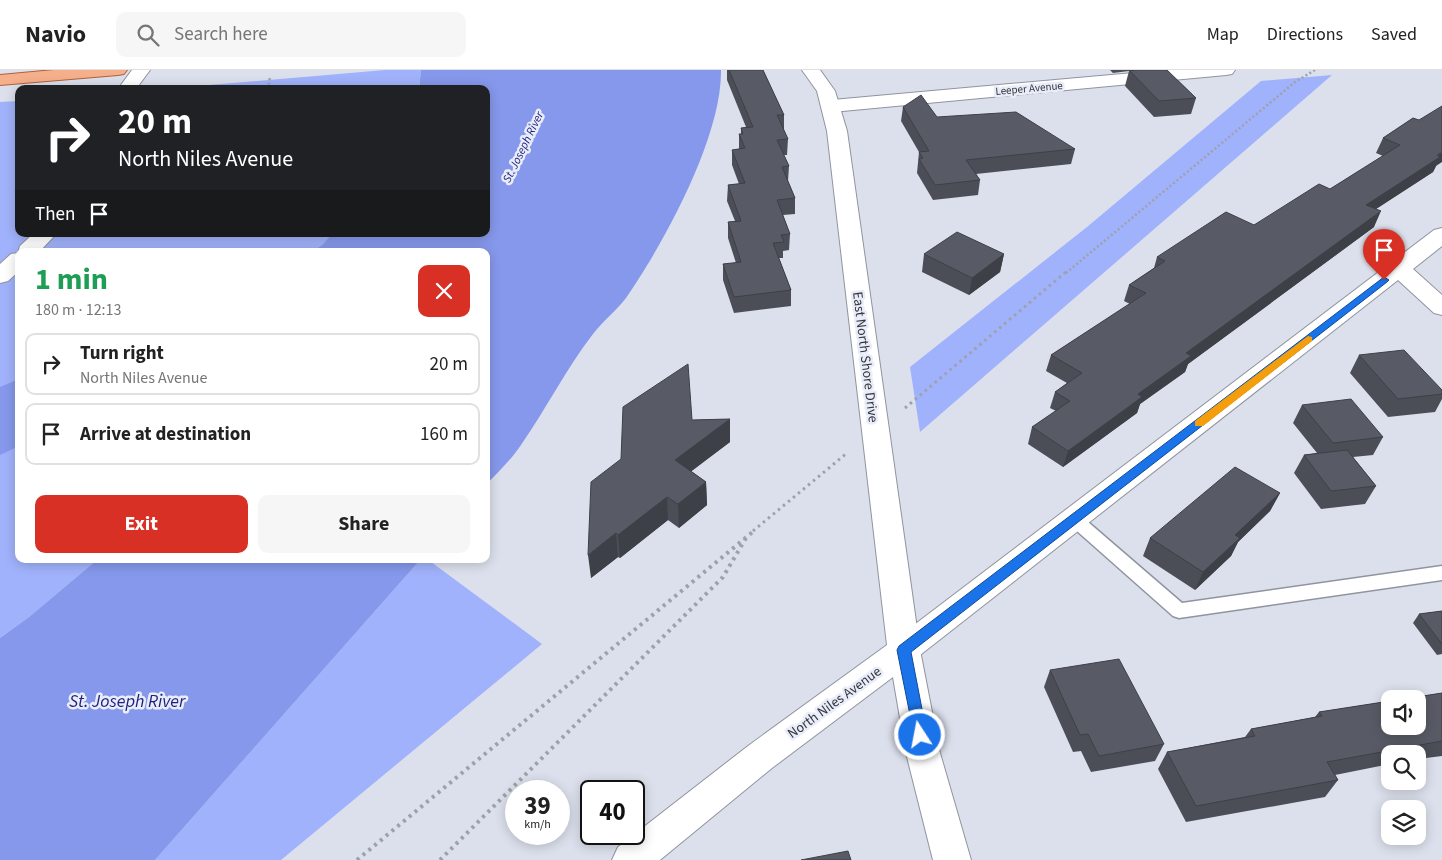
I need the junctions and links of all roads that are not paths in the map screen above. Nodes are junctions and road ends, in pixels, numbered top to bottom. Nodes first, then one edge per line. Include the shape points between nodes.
1 (118, 70) edge
2 (141, 70) edge
3 (811, 70) edge
4 (1226, 70) edge
5 (0, 80) edge
6 (130, 85) edge
7 (832, 106) junction
8 (1442, 235) edge
9 (42, 237) edge
10 (31, 248) edge
11 (15, 263) edge
12 (1399, 268) junction
13 (0, 276) edge
14 (1442, 308) edge
15 (1075, 520) junction
16 (1442, 573) edge
17 (904, 650) junction
18 (631, 860) edge
19 (952, 860) edge

1 - 5 main road
2 - 6 street
3 - 7 street, East North Shore Drive
4 - 7 street, Leeper Avenue
7 - 17 street, East North Shore Drive
8 - 12 street, North Niles Avenue
9 - 10 street
11 - 13 street
12 - 14 street
12 - 15 street, North Niles Avenue
15 - 16 lane via 1179,611
15 - 17 street, North Niles Avenue
17 - 18 street, North Niles Avenue via 760,756
17 - 19 street, East North Shore Drive via 923,753

